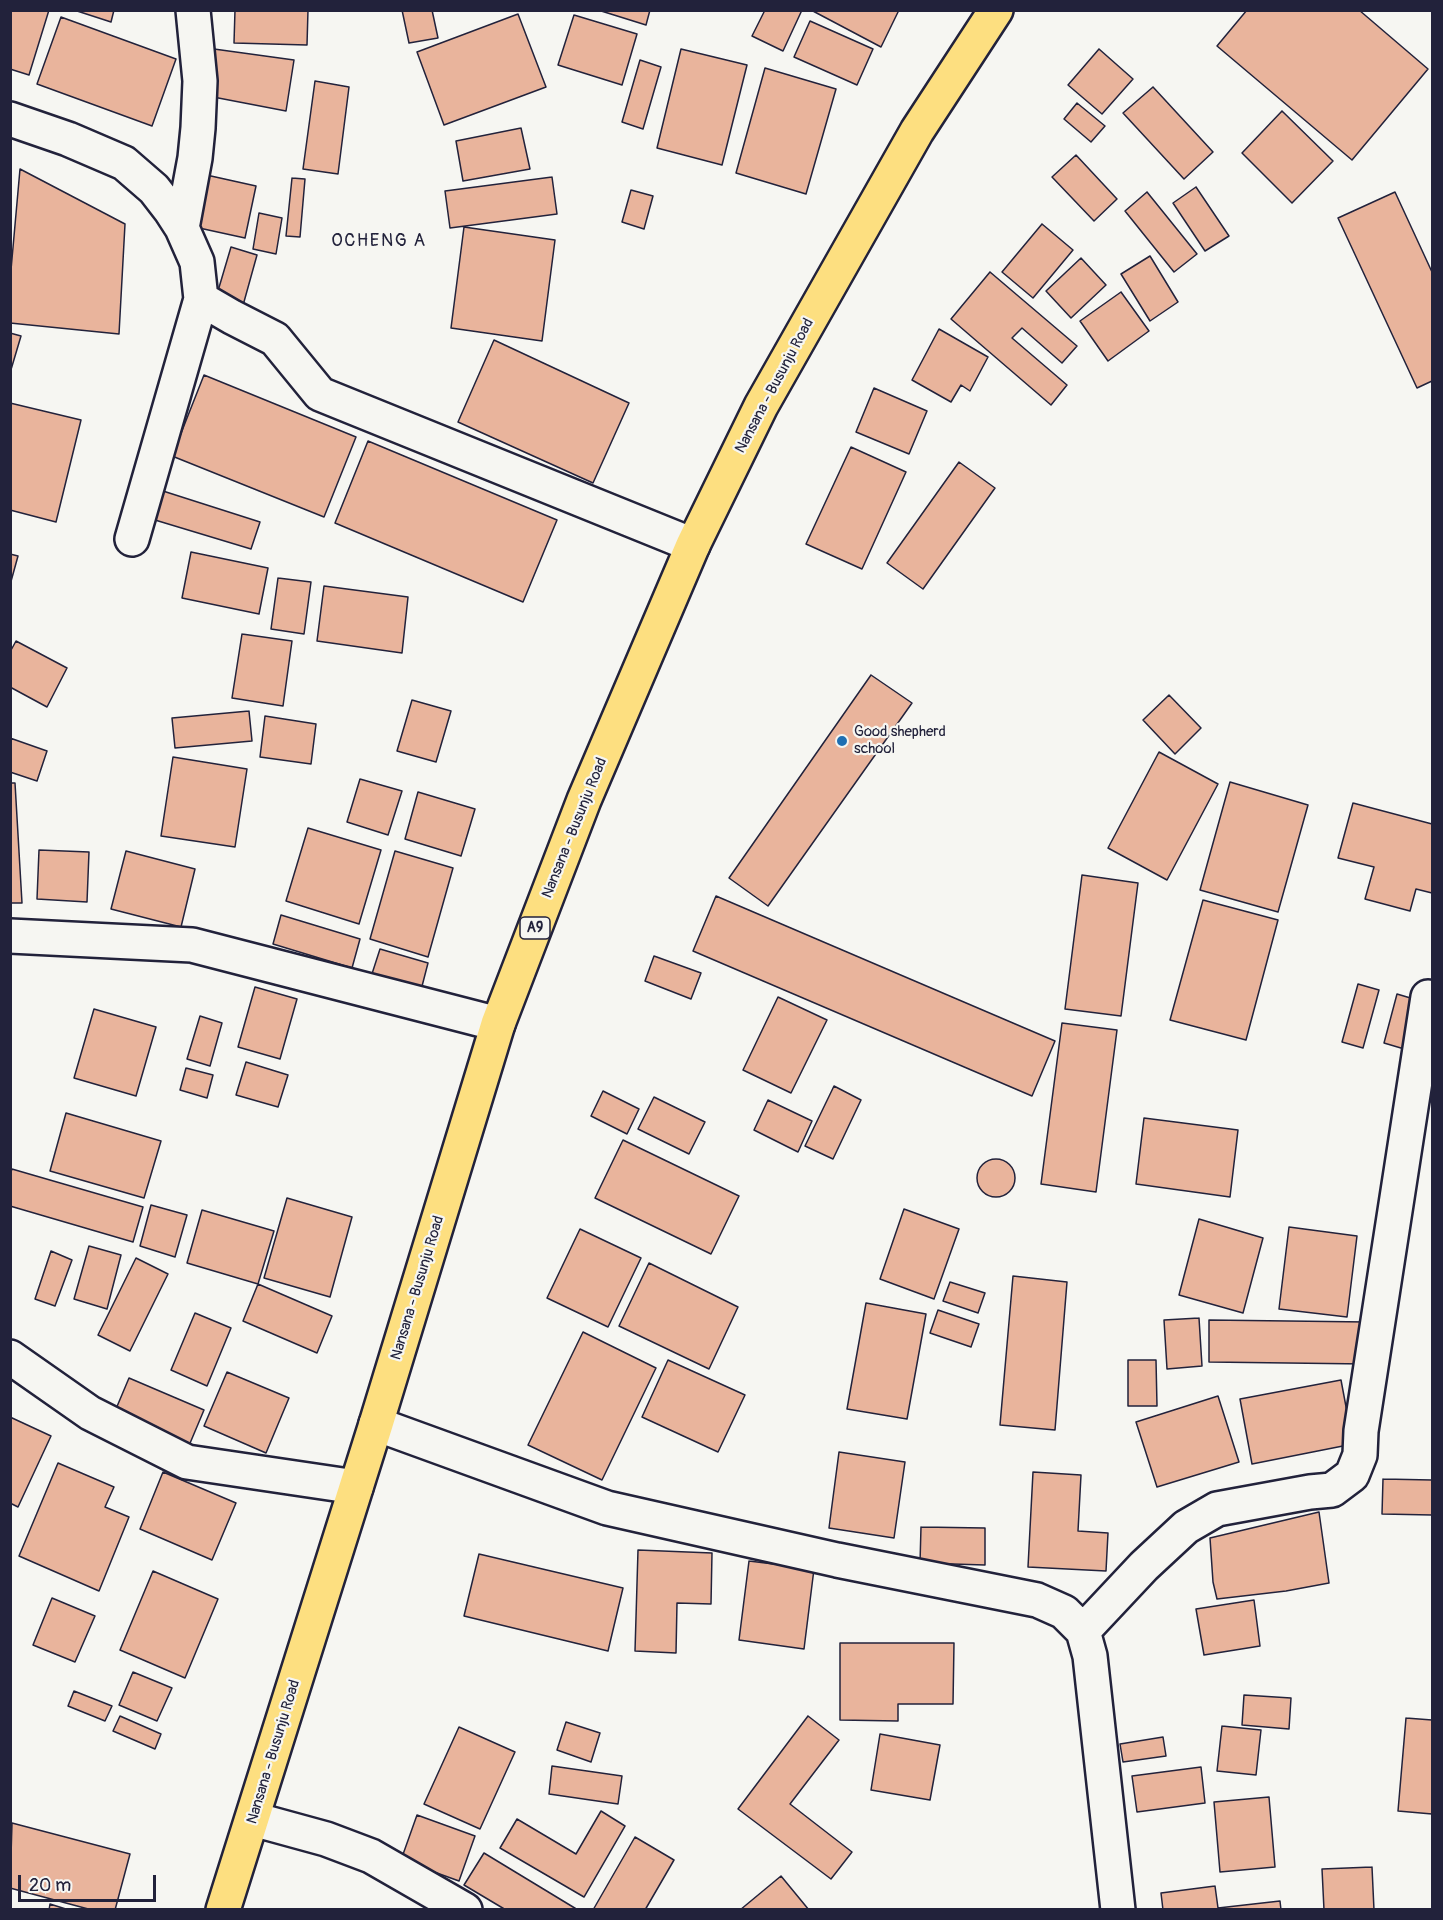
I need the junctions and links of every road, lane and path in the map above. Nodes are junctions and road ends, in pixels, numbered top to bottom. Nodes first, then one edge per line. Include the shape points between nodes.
1 (193, 10) edge
2 (996, 10) edge
3 (10, 119) edge
4 (182, 228) junction
5 (201, 299) junction
6 (132, 539) dead end
7 (693, 545) junction
8 (10, 936) edge
9 (1428, 997) dead end
10 (498, 1024) junction
11 (10, 1357) edge
12 (376, 1424) junction
13 (356, 1487) junction
14 (1083, 1631) junction
15 (253, 1819) junction
16 (224, 1910) edge
17 (465, 1910) edge
18 (1118, 1910) edge

1 - 4 street via 200,81 198,128
2 - 7 main road, Nansana - Busunju Road / A9 via 917,131 761,406
3 - 4 street via 124,163 154,189
4 - 5 street via 197,262
5 - 6 street
5 - 7 street via 275,339 320,394
7 - 10 main road, Nansana - Busunju Road / A9 via 584,800
8 - 10 street via 192,945
9 - 14 street via 1360,1431 1360,1455 1352,1475 1332,1490 1217,1509 1186,1527
10 - 12 main road, Nansana - Busunju Road / A9
11 - 13 street via 90,1413 187,1462
12 - 13 main road, Nansana - Busunju Road / A9
12 - 14 street via 608,1508 1037,1600 1064,1612
13 - 15 main road, Nansana - Busunju Road / A9
14 - 18 street via 1090,1656
15 - 16 main road, Nansana - Busunju Road / A9
15 - 17 street via 371,1856

